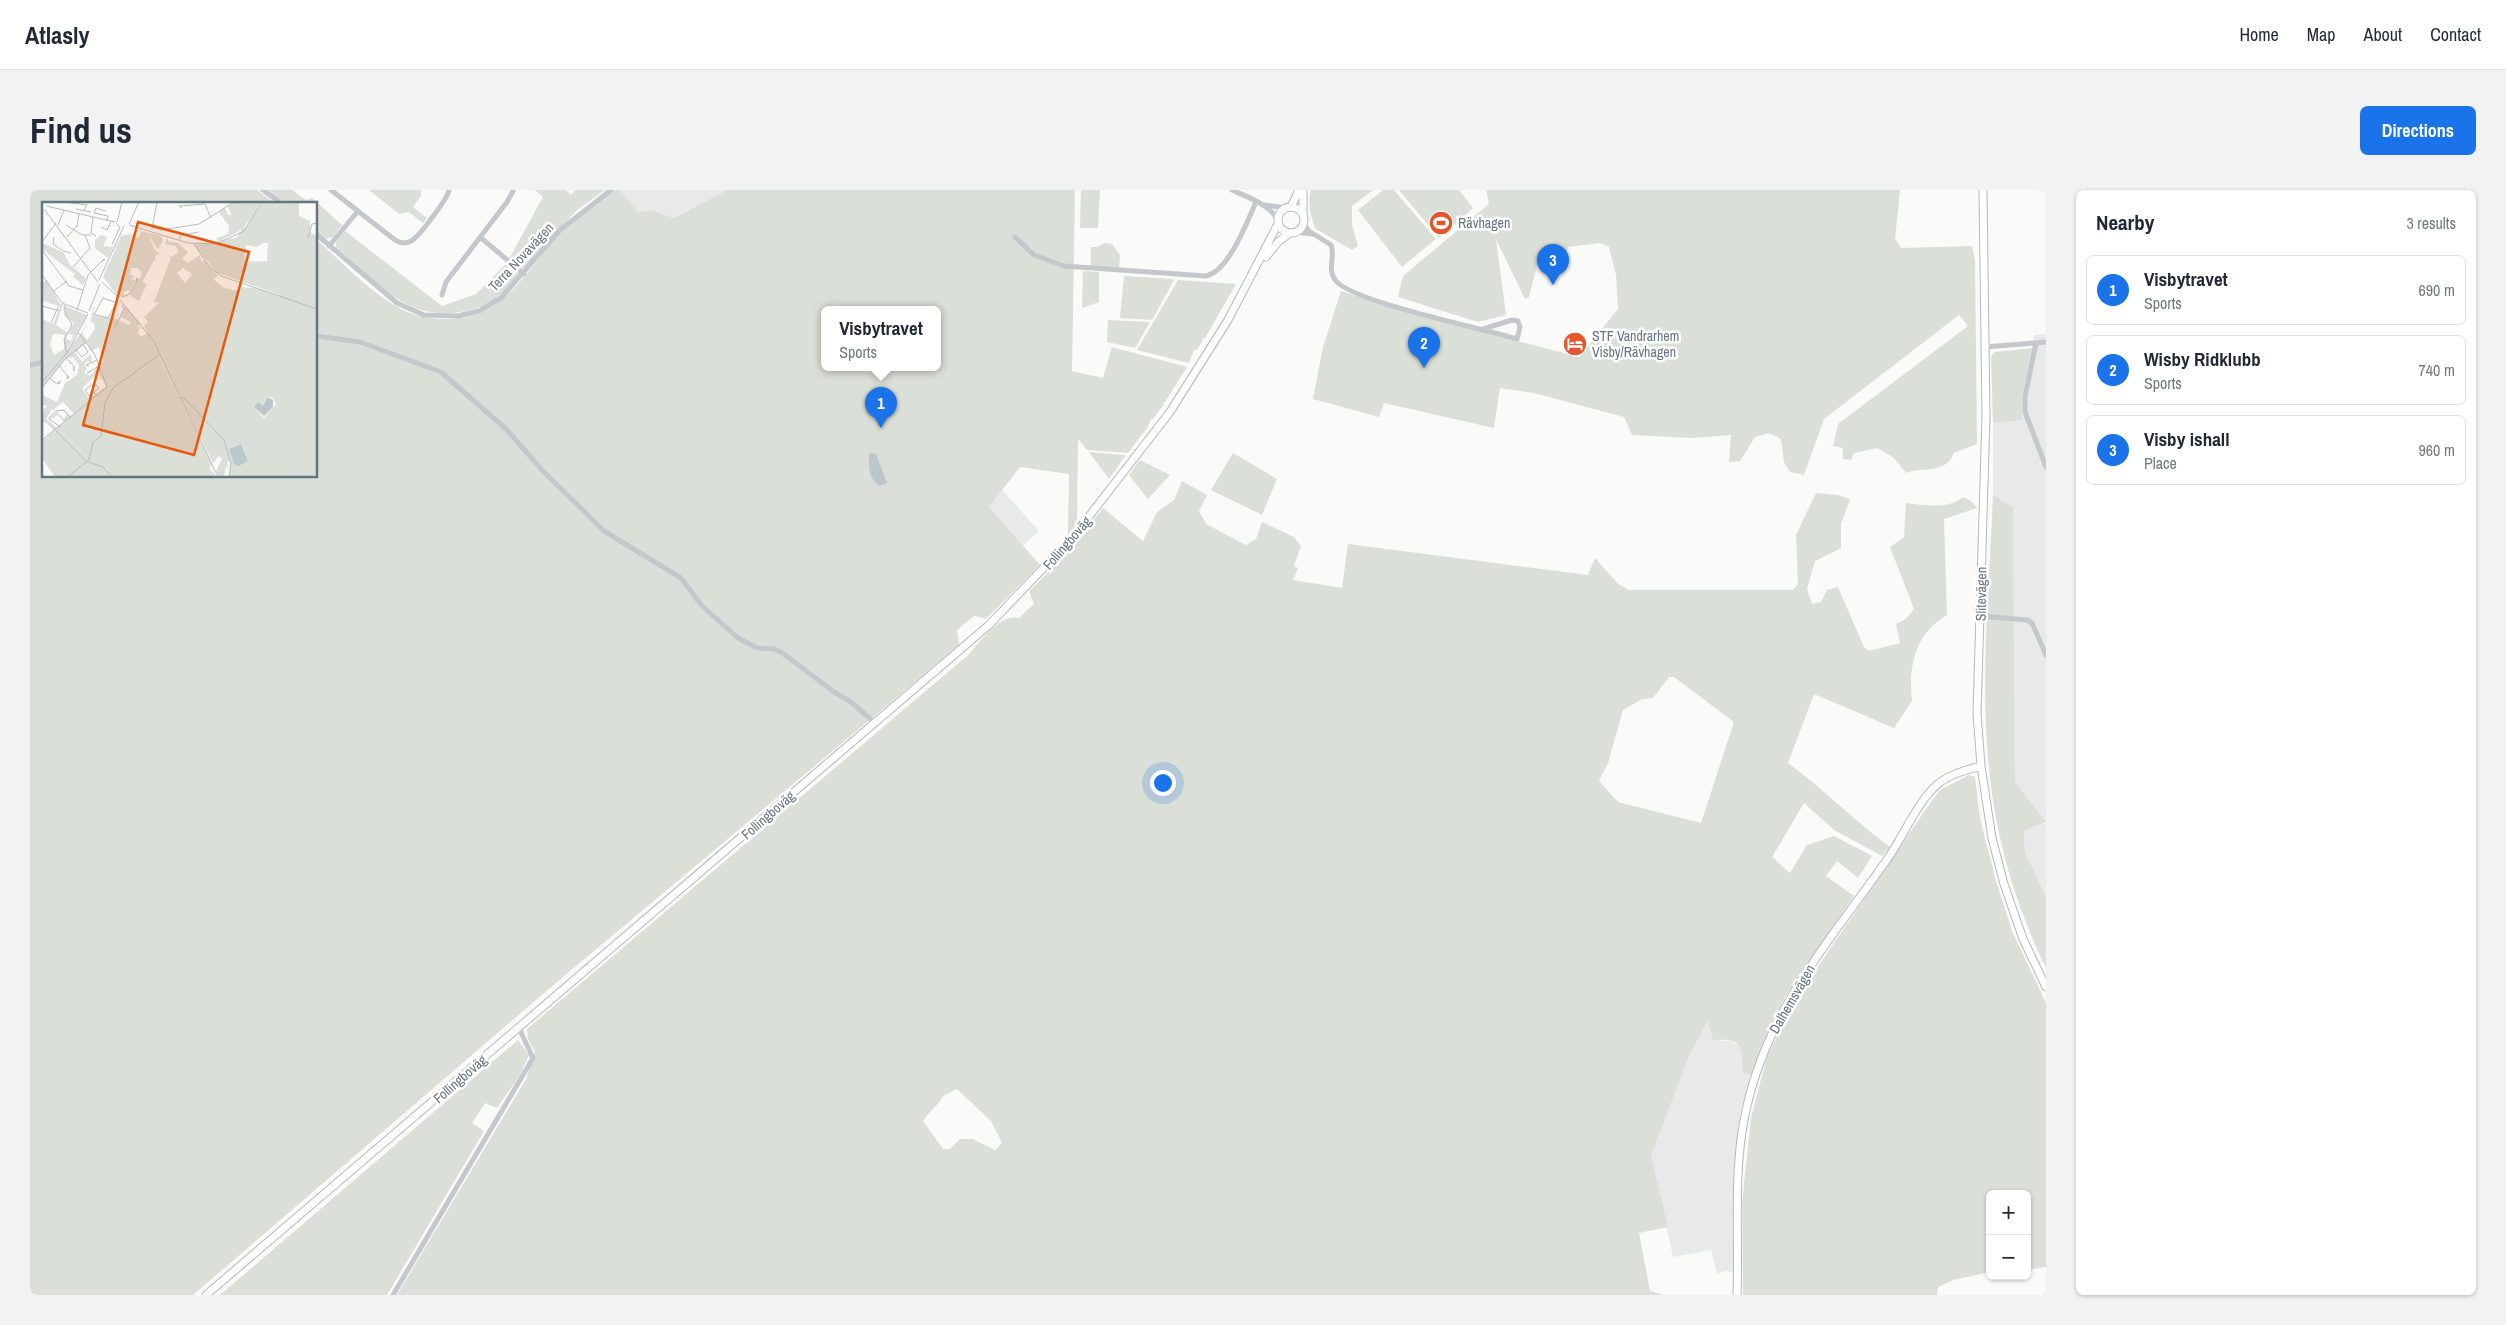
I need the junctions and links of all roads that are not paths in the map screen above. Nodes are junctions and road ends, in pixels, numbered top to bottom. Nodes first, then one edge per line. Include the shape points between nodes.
1 (263, 190) edge
2 (331, 190) edge
3 (449, 190) edge
4 (513, 190) edge
5 (611, 190) edge
6 (1232, 190) edge
7 (1301, 190) edge
8 (1983, 190) edge
9 (1243, 193) edge
10 (279, 202) edge
11 (1259, 203) junction
12 (1289, 207) junction
13 (358, 210) junction
14 (1302, 215) junction
15 (1278, 222) junction
16 (1303, 223) junction
17 (1293, 233) junction
18 (1314, 235) junction
19 (318, 236) edge
20 (480, 237) junction
21 (1015, 237) dead end
22 (329, 246) junction
23 (1256, 269) junction
24 (524, 274) junction
25 (442, 295) dead end
26 (1483, 329) junction
27 (318, 336) edge
28 (2046, 342) edge
29 (2036, 343) junction
30 (1985, 347) junction
31 (2046, 467) edge
32 (1980, 616) junction
33 (2046, 655) edge
34 (875, 723) junction
35 (1981, 766) junction
36 (2046, 988) edge
37 (519, 1028) junction
38 (206, 1295) edge
39 (393, 1295) edge
40 (1737, 1295) edge

1 - 10 street
2 - 13 street
3 - 13 street via 414,239 407,242 396,240
4 - 20 street
5 - 24 street, Terra Novavägen via 560,230
6 - 9 street
7 - 12 main road
7 - 14 main road
8 - 30 main road, Slitevägen
9 - 11 street
11 - 12 street
11 - 15 street via 1274,214
11 - 21 street via 1227,260 1217,272 1206,276 1064,266 1034,255
12 - 14 main road
12 - 15 main road via 1281,211
13 - 22 street
14 - 16 main road
15 - 17 main road via 1282,230
15 - 23 main road, Follingboväg
16 - 17 main road
16 - 18 street
17 - 18 street
17 - 23 main road, Follingboväg via 1278,242
18 - 26 street via 1331,244 1331,272 1341,286 1397,306
19 - 22 street, Terra Novavägen
20 - 24 street
20 - 25 street via 446,282
22 - 24 street, Terra Novavägen via 397,303 430,316 447,317 479,311 501,298
23 - 34 main road, Follingboväg via 1170,412 1073,538 970,642
26 - 26 street via 1512,320 1518,321 1520,326 1517,339
27 - 34 street via 360,342 441,372 506,429 604,531 681,578 702,606 738,638 757,648 781,652 852,702
28 - 29 street
29 - 30 street
29 - 31 street via 2025,396 2025,412
30 - 32 main road, Slitevägen via 1986,450
32 - 33 street via 2027,620 2032,623
32 - 35 main road, Slitevägen via 1978,713
34 - 37 main road, Follingboväg
35 - 36 main road, Slitevägen via 1992,838 2004,884 2023,939
35 - 40 main road, Dalhemsvägen via 1954,774 1932,790 1887,861 1796,987 1765,1046 1741,1134
37 - 38 main road, Follingboväg
37 - 39 street via 533,1058

